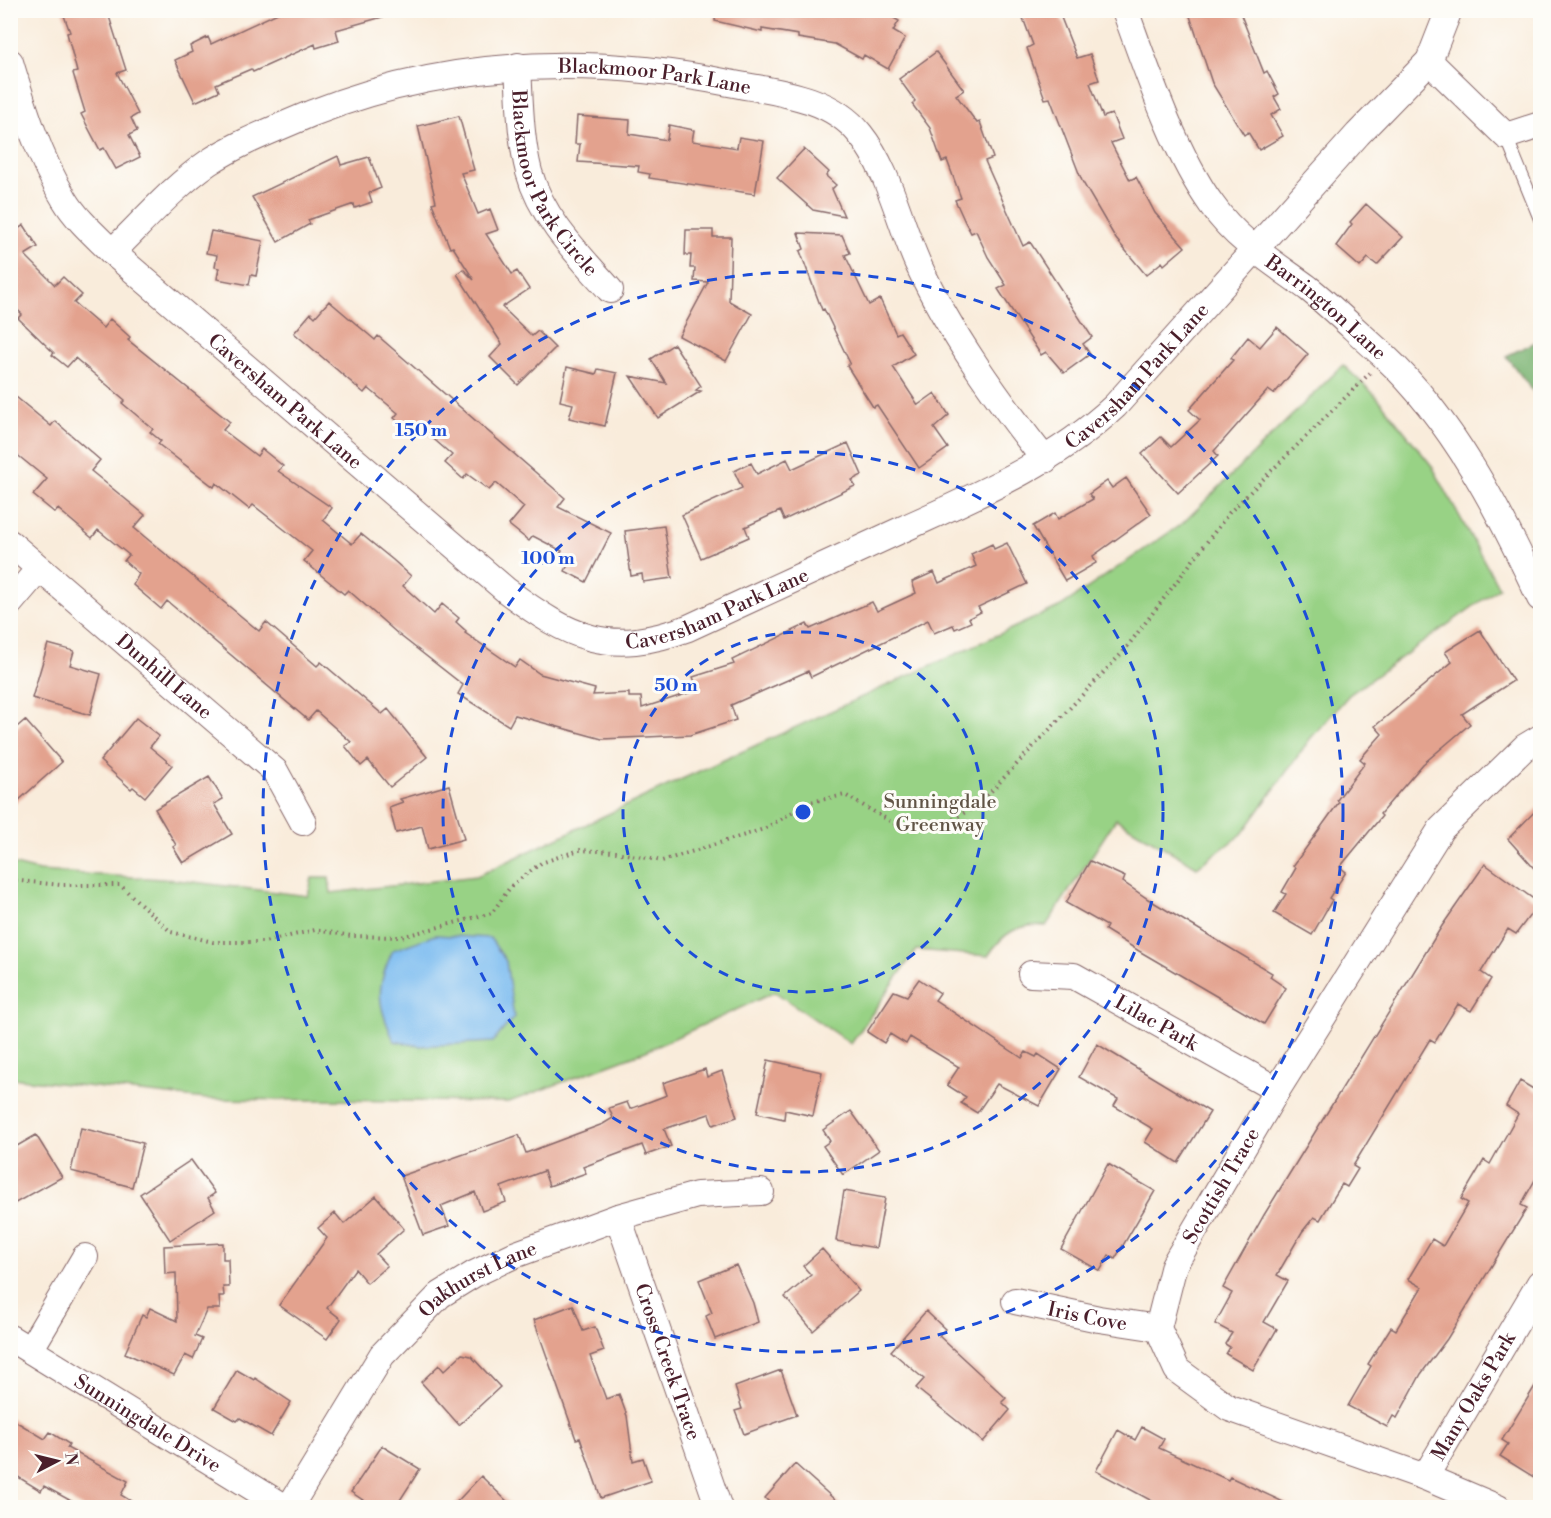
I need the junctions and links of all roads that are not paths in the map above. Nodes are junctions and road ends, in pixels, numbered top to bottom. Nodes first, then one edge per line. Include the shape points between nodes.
1 (1125, 10) edge
2 (1449, 10) edge
3 (1429, 61) junction
4 (10, 62) edge
5 (518, 66) junction
6 (1540, 125) edge
7 (1506, 136) junction
8 (1540, 219) edge
9 (1255, 250) junction
10 (112, 252) junction
11 (610, 290) dead end
12 (1045, 460) junction
13 (10, 543) edge
14 (39, 569) junction
15 (1540, 598) edge
16 (10, 603) edge
17 (1540, 738) edge
18 (303, 822) dead end
19 (1031, 974) dead end
20 (1276, 1090) junction
21 (762, 1192) dead end
22 (618, 1217) junction
23 (85, 1257) dead end
24 (1540, 1283) edge
25 (1015, 1301) dead end
26 (1158, 1328) junction
27 (20, 1344) edge
28 (1425, 1477) junction
29 (288, 1508) edge
30 (719, 1508) edge
31 (1498, 1508) edge

1 - 9 street, Barrington Lane via 1189,166 1211,205
2 - 3 street, Caversham Park Lane
3 - 7 street
3 - 9 street, Caversham Park Lane
4 - 10 street, Caversham Park Lane via 23,106 65,201
5 - 10 street, Blackmoor Park Lane via 424,79 373,92 313,112 240,144 207,164
5 - 11 street, Blackmoor Park Circle via 524,151 530,175 542,204 570,246
5 - 12 street, Blackmoor Park Lane via 616,67 704,78 804,99 842,117 860,134 877,161 918,264 942,311 1011,417
6 - 7 street
7 - 8 lane
9 - 12 street, Caversham Park Lane via 1115,406
9 - 15 street, Barrington Lane via 1310,290 1385,357 1430,406 1480,480
10 - 12 street, Caversham Park Lane via 507,591 544,619 570,633 590,638 632,642 688,628
13 - 14 street, Dunhill Lane
14 - 16 street
14 - 18 street, Dunhill Lane via 275,771
17 - 20 street, Scottish Trace via 1441,829
19 - 20 street, Lilac Park via 1074,976
20 - 26 street, Scottish Trace via 1174,1265
21 - 22 street, Oakhurst Lane via 697,1195
22 - 29 street, Oakhurst Lane via 514,1255 440,1295 382,1355
22 - 30 street, Cross Creek Trace
23 - 27 street
24 - 28 street, Many Oaks Park
25 - 26 street, Iris Cove
26 - 28 street via 1177,1370 1229,1408
27 - 29 street, Sunningdale Drive
28 - 31 street

